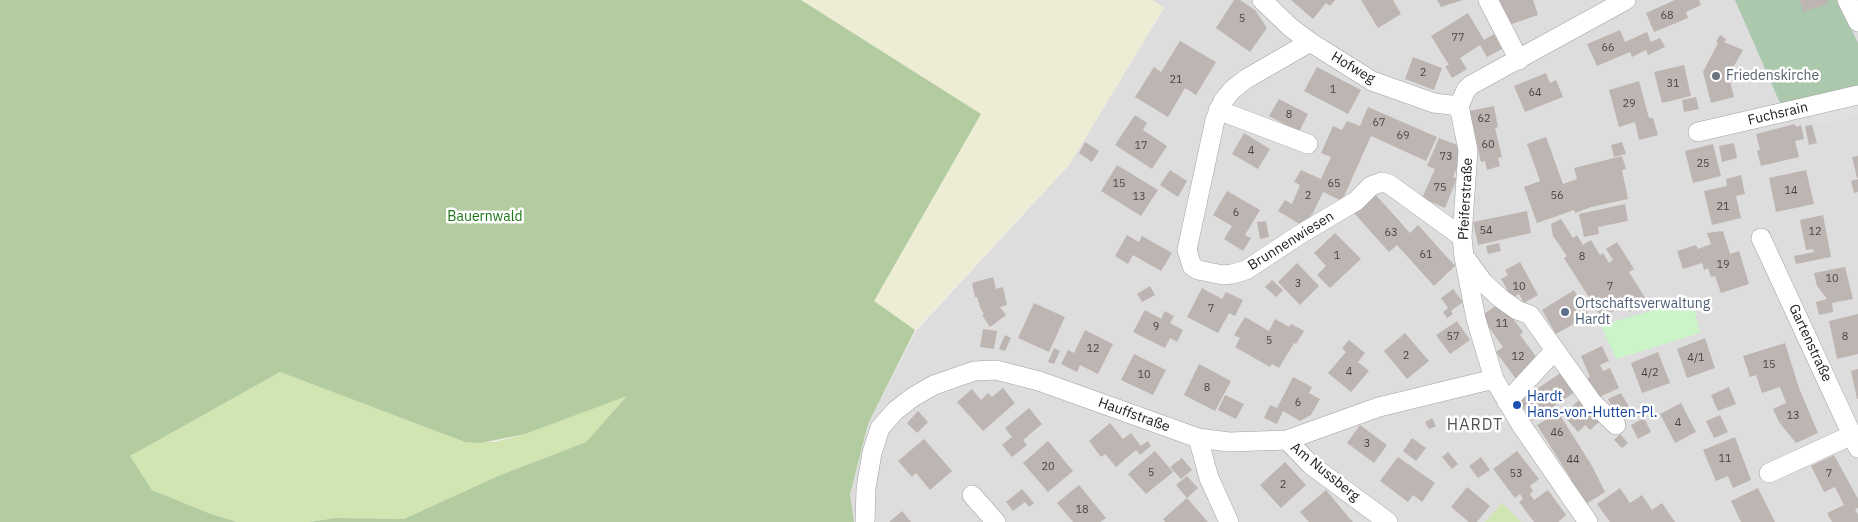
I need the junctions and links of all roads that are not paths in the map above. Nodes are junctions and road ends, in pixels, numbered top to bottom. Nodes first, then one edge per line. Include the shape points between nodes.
1 (1262, 0) edge
2 (1488, 0) edge
3 (1626, 0) edge
4 (1848, 0) edge
5 (1858, 22) edge
6 (1310, 42) junction
7 (1519, 60) junction
8 (1858, 95) edge
9 (1459, 106) junction
10 (1218, 110) junction
11 (1698, 132) dead end
12 (1308, 144) dead end
13 (1462, 237) junction
14 (1761, 238) dead end
15 (1464, 257) junction
16 (1555, 350) junction
17 (1494, 379) junction
18 (1507, 402) junction
19 (1616, 425) dead end
20 (1198, 438) junction
21 (1286, 440) junction
22 (1855, 442) edge
23 (1769, 473) dead end
24 (972, 495) dead end
25 (865, 522) edge
26 (996, 522) edge
27 (1229, 522) edge
28 (1388, 522) edge
29 (1588, 522) edge

1 - 6 street, Hofweg
2 - 7 street
3 - 7 street
4 - 5 street
6 - 9 street, Hofweg via 1372,81 1434,103
6 - 10 street, Brunnenwiesen via 1246,79 1232,90
7 - 9 street via 1471,85
8 - 11 street, Fuchsrain
9 - 13 street, Pfeiferstraße via 1468,150
10 - 12 street
10 - 13 street, Brunnenwiesen via 1187,250 1192,266 1198,270 1223,275 1246,270 1346,207 1370,186 1382,182
13 - 15 street, Pfeiferstraße
14 - 22 street, Gartenstraße
15 - 16 street via 1500,298 1530,315
15 - 17 street, Pfeiferstraße via 1476,319
16 - 18 street
16 - 19 street via 1592,402
17 - 18 street, Pfeiferstraße
17 - 21 street, Hauffstraße via 1379,407
18 - 29 street, Pfeiferstraße
20 - 21 street, Hauffstraße via 1229,442
20 - 25 street, Hauffstraße via 1039,381 996,370 974,371 934,385 913,397 880,428 866,488
20 - 27 street via 1209,478
21 - 28 street, Am Nussberg via 1311,465
22 - 23 street
24 - 26 street

